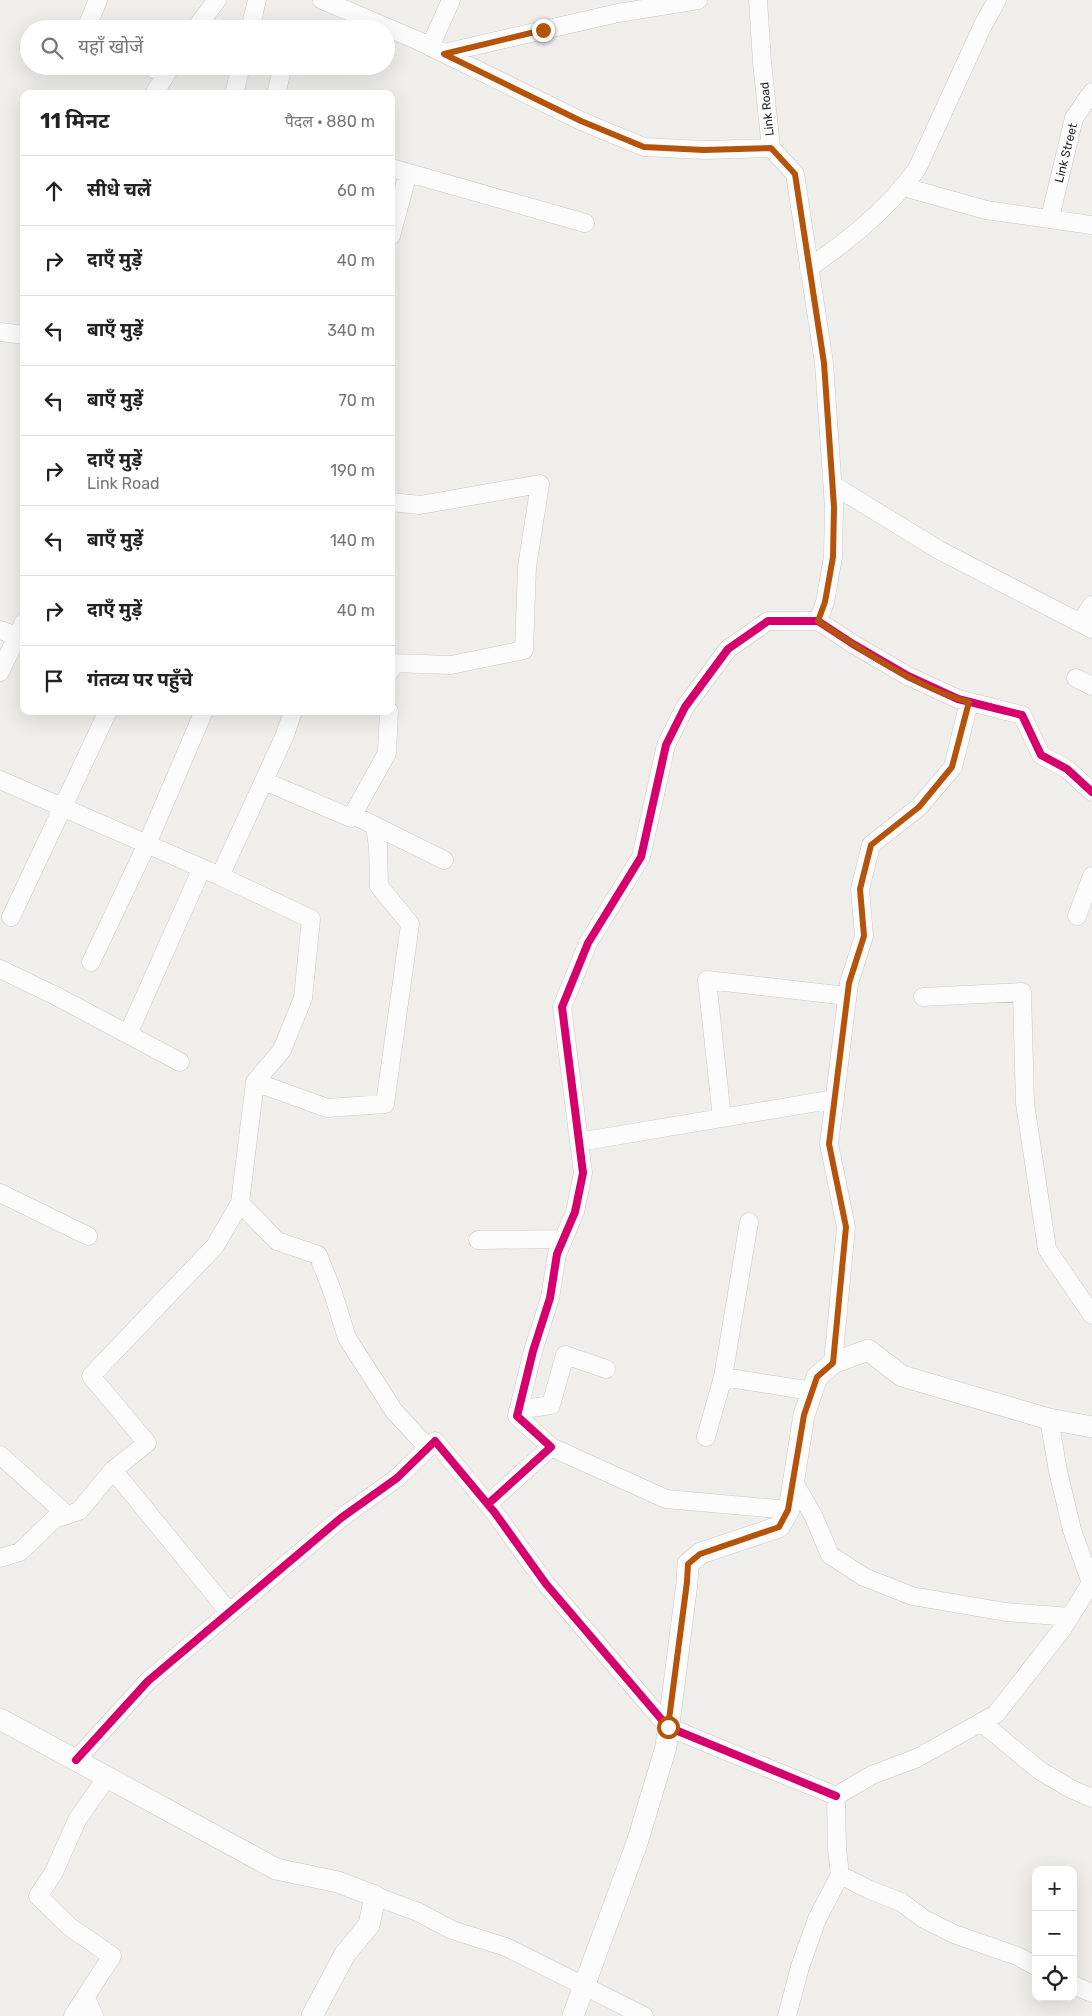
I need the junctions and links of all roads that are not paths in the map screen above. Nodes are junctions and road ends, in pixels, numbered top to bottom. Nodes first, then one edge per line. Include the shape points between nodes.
1 (98, 0) edge
2 (218, 0) edge
3 (257, 0) edge
4 (322, 0) edge
5 (698, 0) edge
6 (758, 0) edge
7 (997, 0) edge
8 (448, 1) edge
9 (90, 20) edge
10 (202, 20) edge
11 (252, 20) edge
12 (368, 20) edge
13 (395, 32) edge
14 (437, 50) junction
15 (166, 75) edge
16 (239, 75) edge
17 (281, 75) edge
18 (156, 90) edge
19 (235, 90) edge
20 (277, 90) edge
21 (1092, 92) edge
22 (771, 148) junction
23 (400, 170) edge
24 (904, 187) junction
25 (395, 207) edge
26 (1050, 218) junction
27 (585, 223) dead end
28 (1092, 225) edge
29 (809, 268) junction
30 (0, 332) edge
31 (20, 335) edge
32 (833, 485) junction
33 (395, 502) edge
34 (1092, 606) edge
35 (818, 621) junction
36 (1086, 625) edge
37 (20, 629) edge
38 (0, 630) edge
39 (395, 663) edge
40 (0, 672) edge
41 (1076, 678) dead end
42 (1092, 686) edge
43 (969, 702) junction
44 (106, 715) edge
45 (202, 715) edge
46 (292, 715) edge
47 (389, 715) edge
48 (0, 780) edge
49 (264, 781) junction
50 (1092, 792) edge
51 (63, 807) junction
52 (353, 815) junction
53 (375, 826) junction
54 (147, 844) junction
55 (444, 860) dead end
56 (202, 868) junction
57 (220, 876) junction
58 (1092, 876) edge
59 (1077, 916) dead end
60 (11, 917) dead end
61 (91, 962) dead end
62 (0, 970) edge
63 (848, 996) junction
64 (923, 997) dead end
65 (128, 1034) junction
66 (180, 1062) dead end
67 (255, 1082) junction
68 (835, 1099) junction
69 (722, 1118) junction
70 (578, 1142) junction
71 (0, 1193) edge
72 (240, 1203) junction
73 (749, 1222) dead end
74 (88, 1236) dead end
75 (563, 1239) junction
76 (478, 1240) dead end
77 (1092, 1315) edge
78 (833, 1363) junction
79 (606, 1369) dead end
80 (723, 1377) junction
81 (812, 1392) junction
82 (518, 1410) junction
83 (1049, 1419) junction
84 (1092, 1427) edge
85 (706, 1438) dead end
86 (551, 1447) junction
87 (428, 1448) junction
88 (0, 1455) edge
89 (112, 1470) junction
90 (793, 1481) junction
91 (488, 1504) junction
92 (788, 1510) junction
93 (67, 1515) junction
94 (0, 1558) edge
95 (229, 1612) junction
96 (1070, 1617) junction
97 (0, 1719) edge
98 (981, 1722) junction
99 (668, 1727) junction
100 (76, 1760) junction
101 (107, 1777) junction
102 (836, 1796) junction
103 (1092, 1798) edge
104 (840, 1875) junction
105 (375, 1896) junction
106 (1032, 1964) edge
107 (584, 1986) junction
108 (1077, 1987) edge
109 (1092, 1993) edge
110 (86, 1998) junction
111 (73, 2016) edge
112 (94, 2016) edge
113 (312, 2016) edge
114 (573, 2016) edge
115 (644, 2016) edge
116 (787, 2016) edge

1 - 9 street
2 - 10 street
3 - 11 street
4 - 12 street
5 - 14 street
6 - 22 street, Link Road
7 - 24 street via 917,169
8 - 14 street
13 - 14 street
14 - 22 street via 581,121 644,147 704,150
15 - 18 street
16 - 19 street
17 - 20 street
21 - 26 street, Link Street via 1074,118
22 - 29 street, Link Road via 795,174
23 - 25 street
23 - 27 street
24 - 26 street via 986,210
24 - 29 street via 873,220
26 - 28 street
29 - 32 street, Link Road via 824,363
30 - 31 street
32 - 35 street, Link Road via 833,557
32 - 36 street via 939,550
33 - 39 street via 420,505 540,484 527,566 524,650 451,665
34 - 36 street
35 - 43 street via 908,676
35 - 70 street via 768,621 728,649 685,707 666,745 642,857 588,943 562,1007
37 - 38 street
37 - 40 street
41 - 42 street
43 - 50 street via 1022,715 1041,755 1067,769
43 - 63 street via 952,767 919,807 871,845 860,889 864,936
44 - 51 street
45 - 54 street
46 - 49 street
47 - 52 street via 387,753
48 - 51 street
49 - 52 street via 351,818
49 - 57 street
51 - 54 street
51 - 60 street
52 - 53 street
53 - 55 street
53 - 67 street via 379,886 410,924 385,1104 327,1108
54 - 56 street
54 - 61 street
56 - 57 street
56 - 65 street
57 - 67 street via 311,919 303,998 282,1050
58 - 59 street
62 - 65 street
63 - 68 street
63 - 69 street via 707,980
64 - 77 street via 1022,992 1025,1103 1047,1249
65 - 66 street
67 - 72 street
68 - 69 street
68 - 78 street via 829,1144 846,1227
69 - 70 street
70 - 75 street via 583,1173 574,1212
71 - 74 street
72 - 87 street via 276,1241 318,1254 347,1338 394,1411
72 - 89 street via 215,1246 91,1376 147,1443
73 - 80 street
75 - 76 street
75 - 82 street
78 - 81 street via 817,1377
78 - 83 street via 868,1350 902,1376
79 - 82 street via 565,1355 551,1405
80 - 81 street
80 - 85 street
81 - 90 street via 804,1415
82 - 86 street via 517,1416
83 - 84 street
83 - 96 street via 1072,1530 1091,1583
86 - 91 street
86 - 92 street via 666,1499
87 - 91 street via 435,1441
87 - 95 street via 397,1478 341,1518
88 - 93 street
89 - 93 street via 79,1511
89 - 95 street
90 - 92 street
90 - 96 street via 813,1515 830,1555 864,1577 912,1596 1006,1612
91 - 99 street via 546,1584
92 - 99 street via 779,1527 700,1554 688,1564
93 - 94 street via 54,1519 20,1552
95 - 100 street via 148,1681
96 - 98 street via 996,1714
97 - 100 street
98 - 102 street via 917,1758 872,1775
98 - 103 street via 1038,1770 1071,1790
99 - 102 street
99 - 107 street via 666,1748 637,1843
100 - 101 street
101 - 105 street via 276,1869 338,1882
101 - 110 street via 77,1820 54,1872 38,1896 70,1927 112,1956
102 - 104 street
104 - 106 street via 901,1902 924,1919 954,1934
104 - 116 street via 817,1919
105 - 107 street via 418,1912 452,1930 506,1947
105 - 113 street via 369,1925 345,1954
107 - 114 street
107 - 115 street
108 - 109 street
110 - 111 street
110 - 112 street

